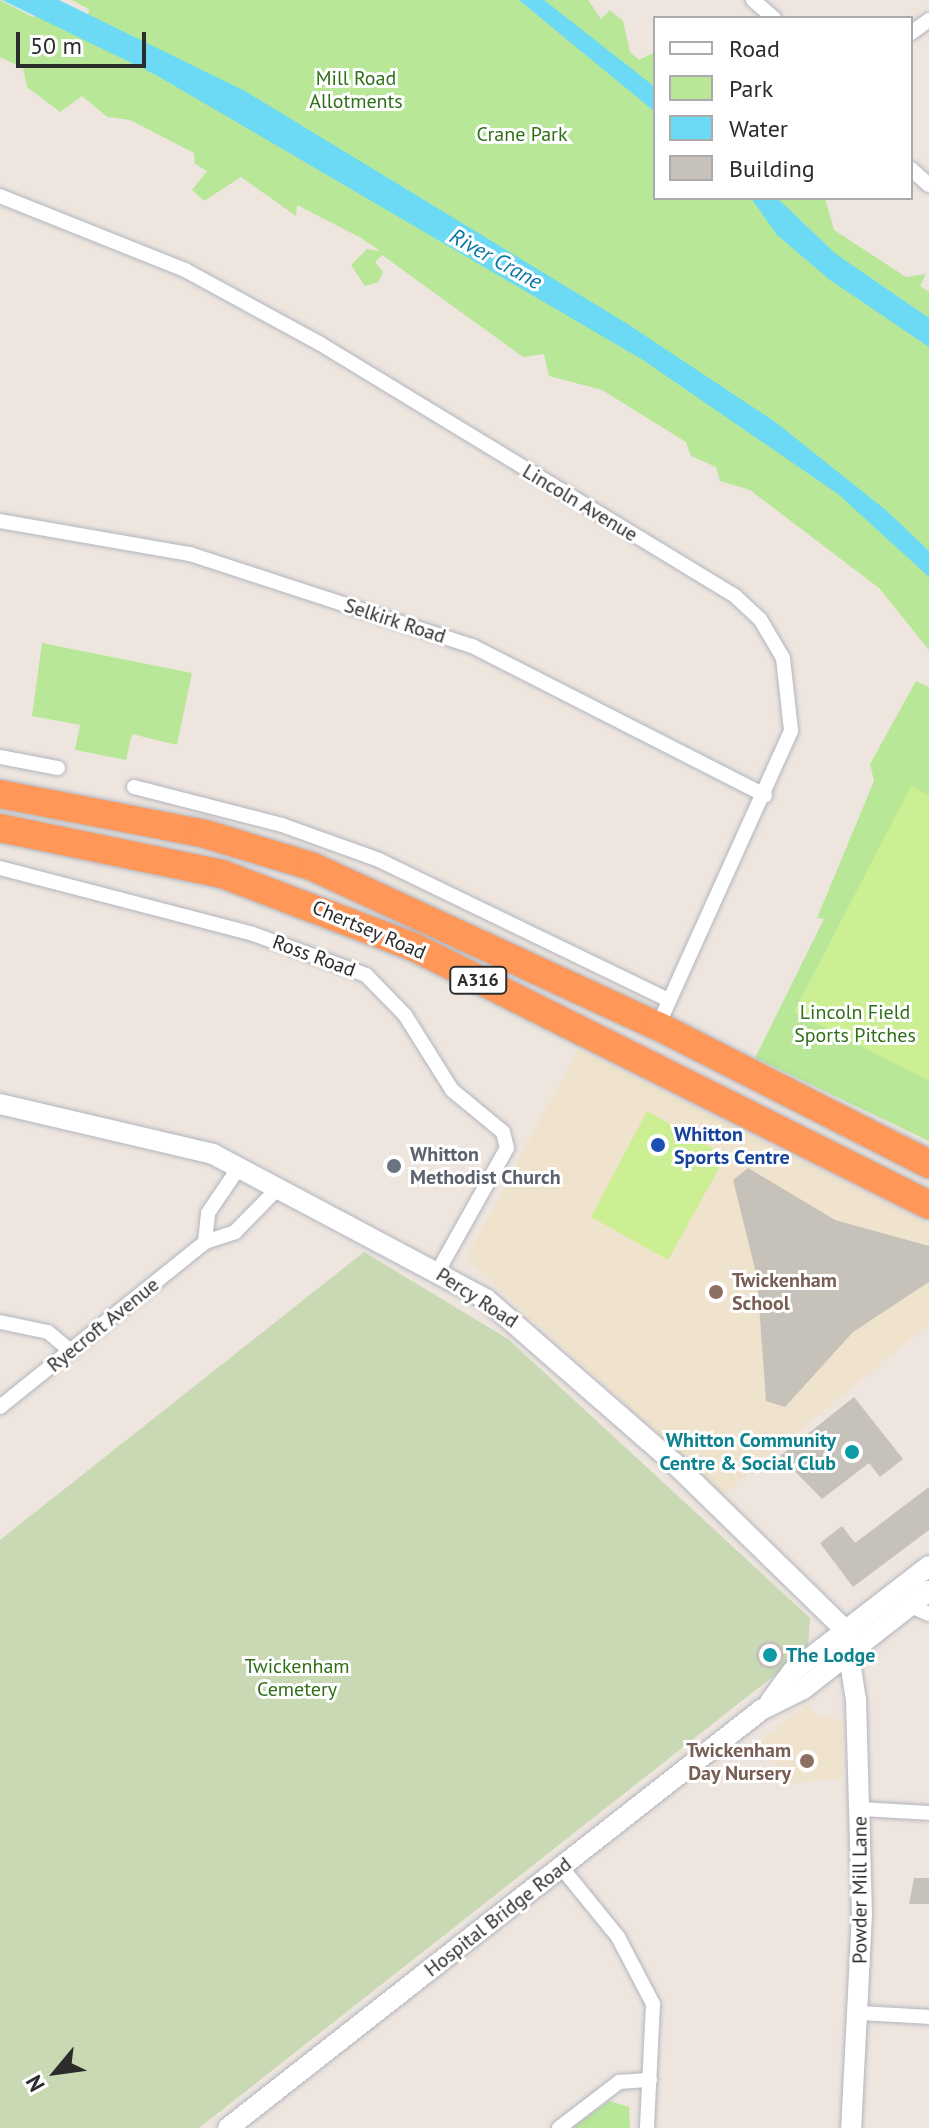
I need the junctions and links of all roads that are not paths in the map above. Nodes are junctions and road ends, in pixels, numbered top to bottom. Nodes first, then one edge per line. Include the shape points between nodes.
1 (753, 0) edge
2 (772, 16) edge
3 (913, 171) edge
4 (929, 185) edge
5 (0, 196) edge
6 (0, 521) edge
7 (0, 757) edge
8 (58, 768) dead end
9 (134, 787) dead end
10 (0, 794) edge
11 (765, 795) junction
12 (0, 828) edge
13 (0, 868) edge
14 (663, 1013) junction
15 (0, 1104) edge
16 (929, 1164) edge
17 (240, 1166) junction
18 (279, 1187) junction
19 (929, 1205) edge
20 (205, 1242) junction
21 (438, 1271) junction
22 (0, 1322) edge
23 (71, 1351) junction
24 (0, 1407) edge
25 (929, 1566) edge
26 (929, 1591) edge
27 (920, 1610) edge
28 (845, 1630) junction
29 (851, 1653) junction
30 (767, 1705) junction
31 (860, 1809) junction
32 (929, 1813) edge
33 (562, 1868) junction
34 (858, 2013) junction
35 (929, 2017) edge
36 (650, 2080) junction
37 (228, 2128) edge
38 (559, 2128) edge
39 (647, 2128) edge
40 (851, 2128) edge

1 - 2 street
3 - 4 street
5 - 11 street, Lincoln Avenue via 185,270 735,596 760,619 783,658 791,694 791,731
6 - 11 street, Selkirk Road via 190,554 472,646
7 - 8 street
9 - 14 street, Chertsey Road via 282,825 379,860
10 - 14 highway, Chertsey Road / A316 via 205,834 311,866
11 - 14 street, Lincoln Avenue
12 - 19 highway, Chertsey Road / A316 via 222,874 414,947
13 - 21 street, Ross Road via 253,934 366,975 405,1015 452,1090 503,1132 507,1148
14 - 16 highway, Chertsey Road / A316
15 - 17 street, Percy Road via 168,1140
17 - 18 street, Percy Road
17 - 20 street via 208,1213
18 - 20 street, Ryecroft Avenue via 235,1232
18 - 21 street, Percy Road
20 - 23 street, Ryecroft Avenue
21 - 28 street, Percy Road via 540,1341
22 - 23 street via 48,1332
23 - 24 street, Ryecroft Avenue
25 - 28 street, Hospital Bridge Road
26 - 27 street, Hospital Bridge Road
27 - 29 street, Hospital Bridge Road
28 - 29 street
28 - 30 street, Hospital Bridge Road via 792,1672
29 - 30 street, Hospital Bridge Road
29 - 31 street, Powder Mill Lane
30 - 33 street, Hospital Bridge Road
31 - 32 street
31 - 34 street, Powder Mill Lane
33 - 36 street via 639,1969 653,2004
33 - 37 street, Hospital Bridge Road
34 - 35 street
34 - 40 street, Powder Mill Lane
36 - 38 street via 619,2082
36 - 39 street

